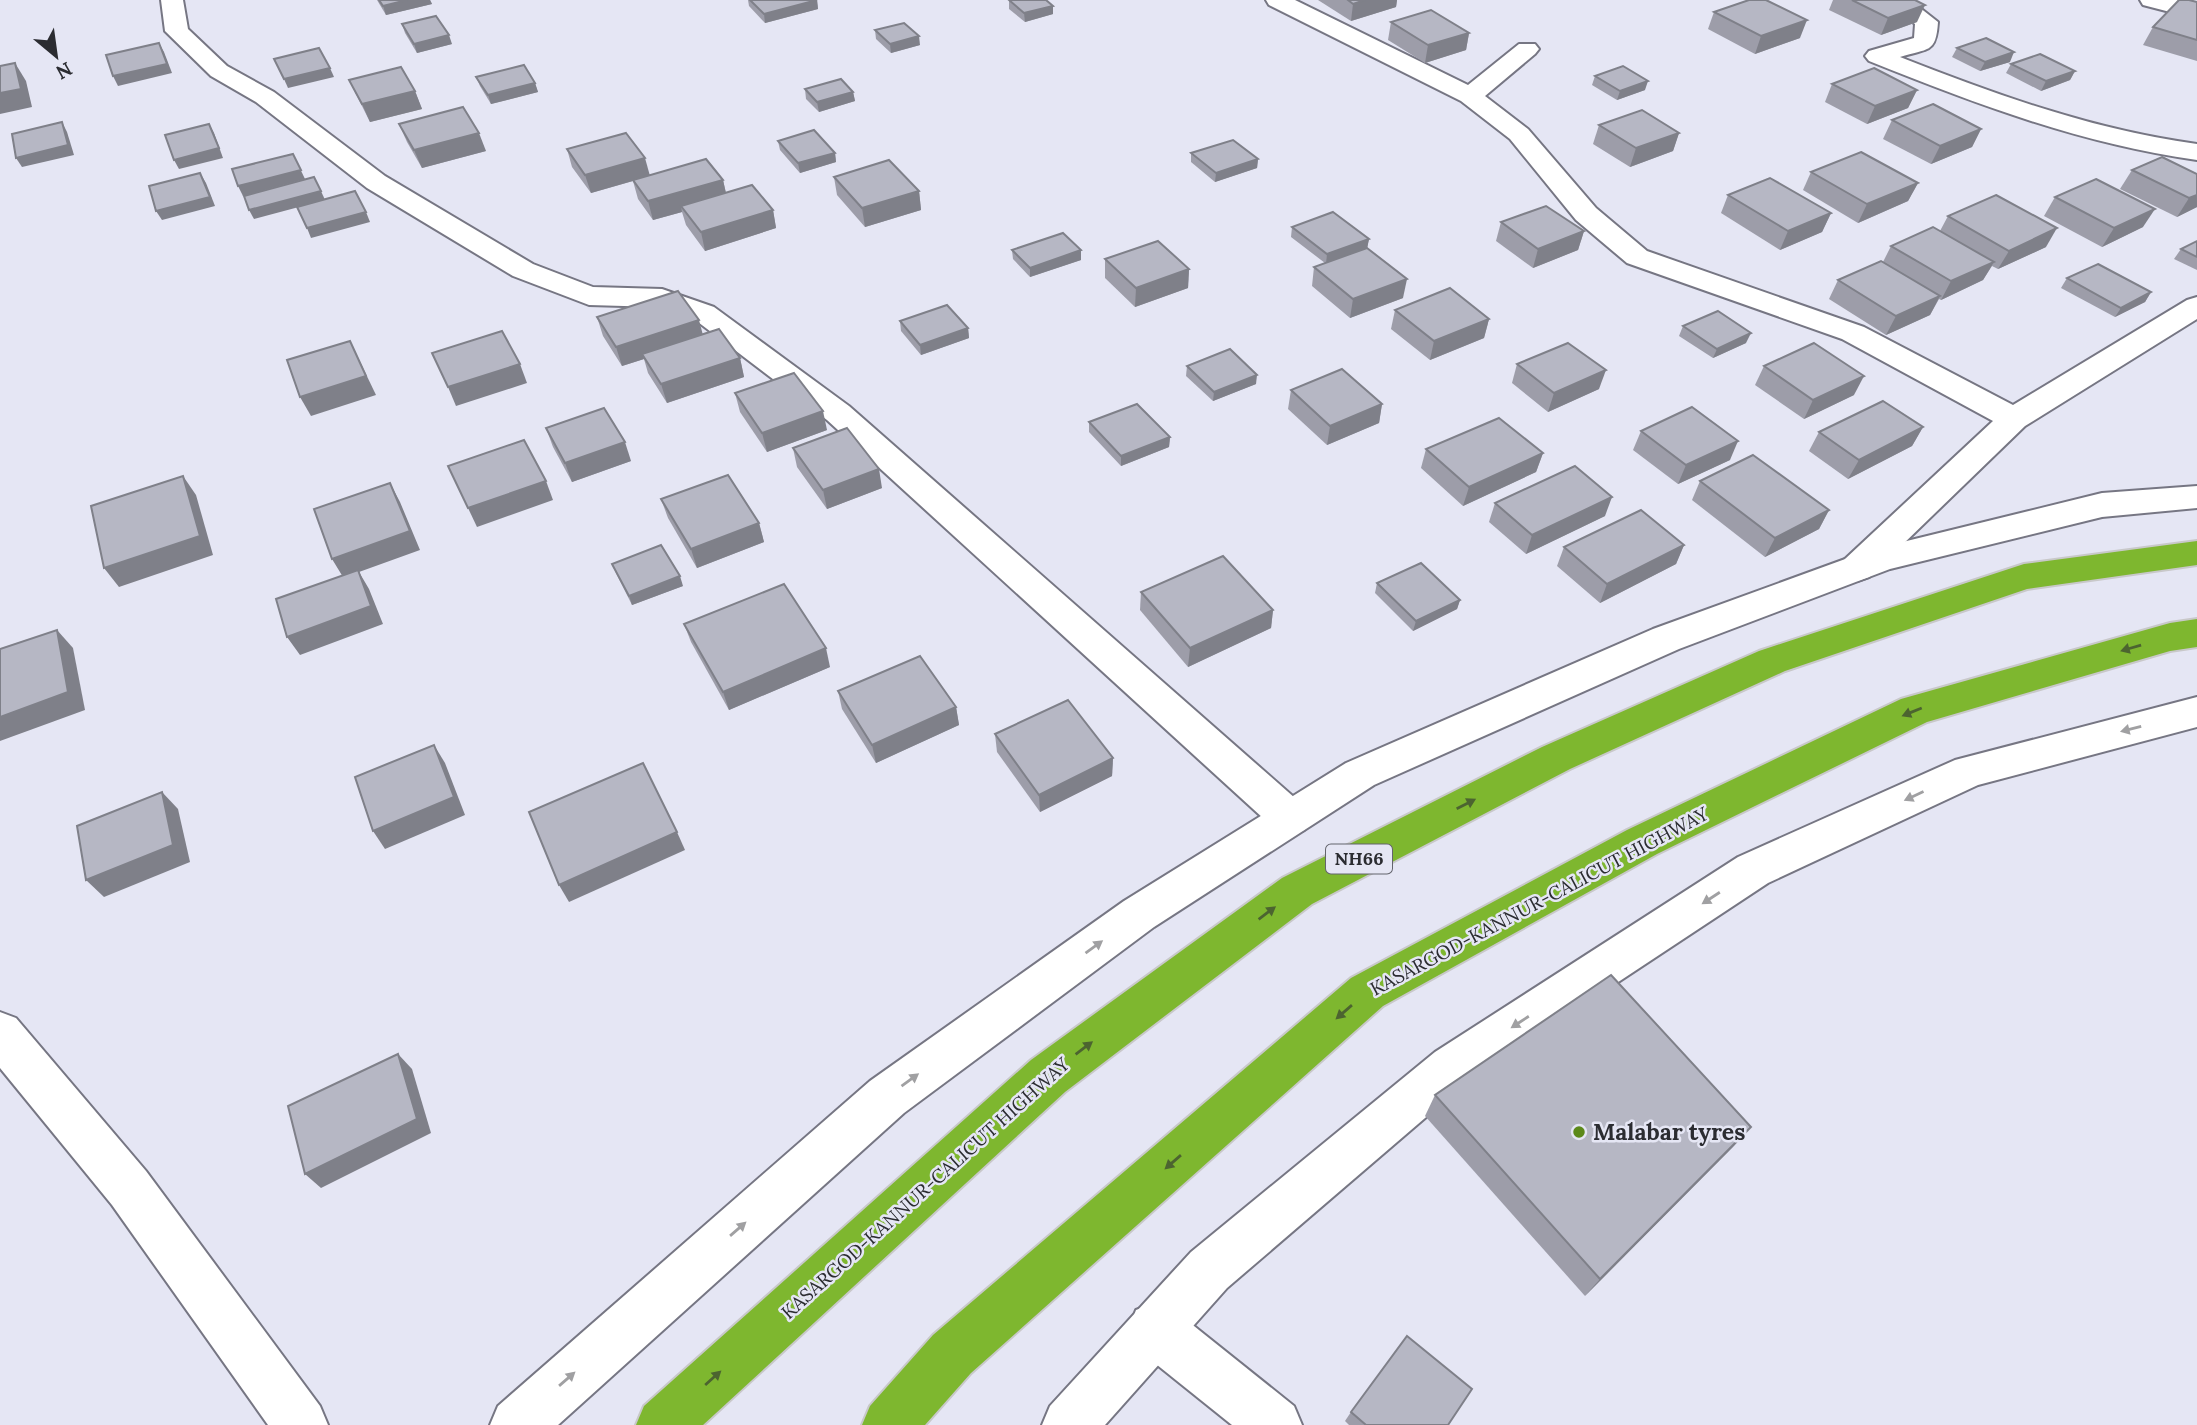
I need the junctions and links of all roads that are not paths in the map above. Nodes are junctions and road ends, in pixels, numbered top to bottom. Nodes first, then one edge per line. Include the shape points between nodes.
1 (172, 0) edge
2 (1277, 0) edge
3 (1895, 0) edge
4 (2151, 0) edge
5 (2197, 12) edge
6 (1527, 49) dead end
7 (1470, 96) junction
8 (2197, 152) edge
9 (2197, 306) edge
10 (2014, 419) junction
11 (2197, 497) edge
12 (2197, 553) edge
13 (1857, 568) junction
14 (2197, 633) edge
15 (2197, 712) edge
16 (1290, 818) junction
17 (0, 1034) edge
18 (1155, 1329) junction
19 (301, 1425) edge
20 (516, 1425) edge
21 (663, 1425) edge
22 (889, 1425) edge
23 (1069, 1425) edge
24 (1275, 1425) edge

1 - 16 street via 177,32 219,71 265,97 376,182 511,263 589,296 662,298 704,313 838,413
2 - 7 street
3 - 8 street via 1927,22 1924,42 1877,56 2069,128
4 - 5 street
6 - 7 street
7 - 10 street via 1519,134 1586,214 1637,257 1853,333
9 - 10 street
10 - 13 street
11 - 13 street via 2102,505
21 -> 12 highway, KASARGOD-KANNUR-CALICUT HIGHWAY / NH66 via 1048,1076 1297,891 1556,758 1772,661 2024,577
13 - 16 street via 1615,661 1360,774
14 -> 22 highway, KASARGOD-KANNUR-CALICUT HIGHWAY via 1915,710 1642,842 1367,992 952,1354
15 -> 18 street via 1969,771 1753,870 1451,1067 1209,1270
20 -> 16 street via 887,1097 1139,914
17 - 19 street via 129,1188
18 - 23 street
18 - 24 street

